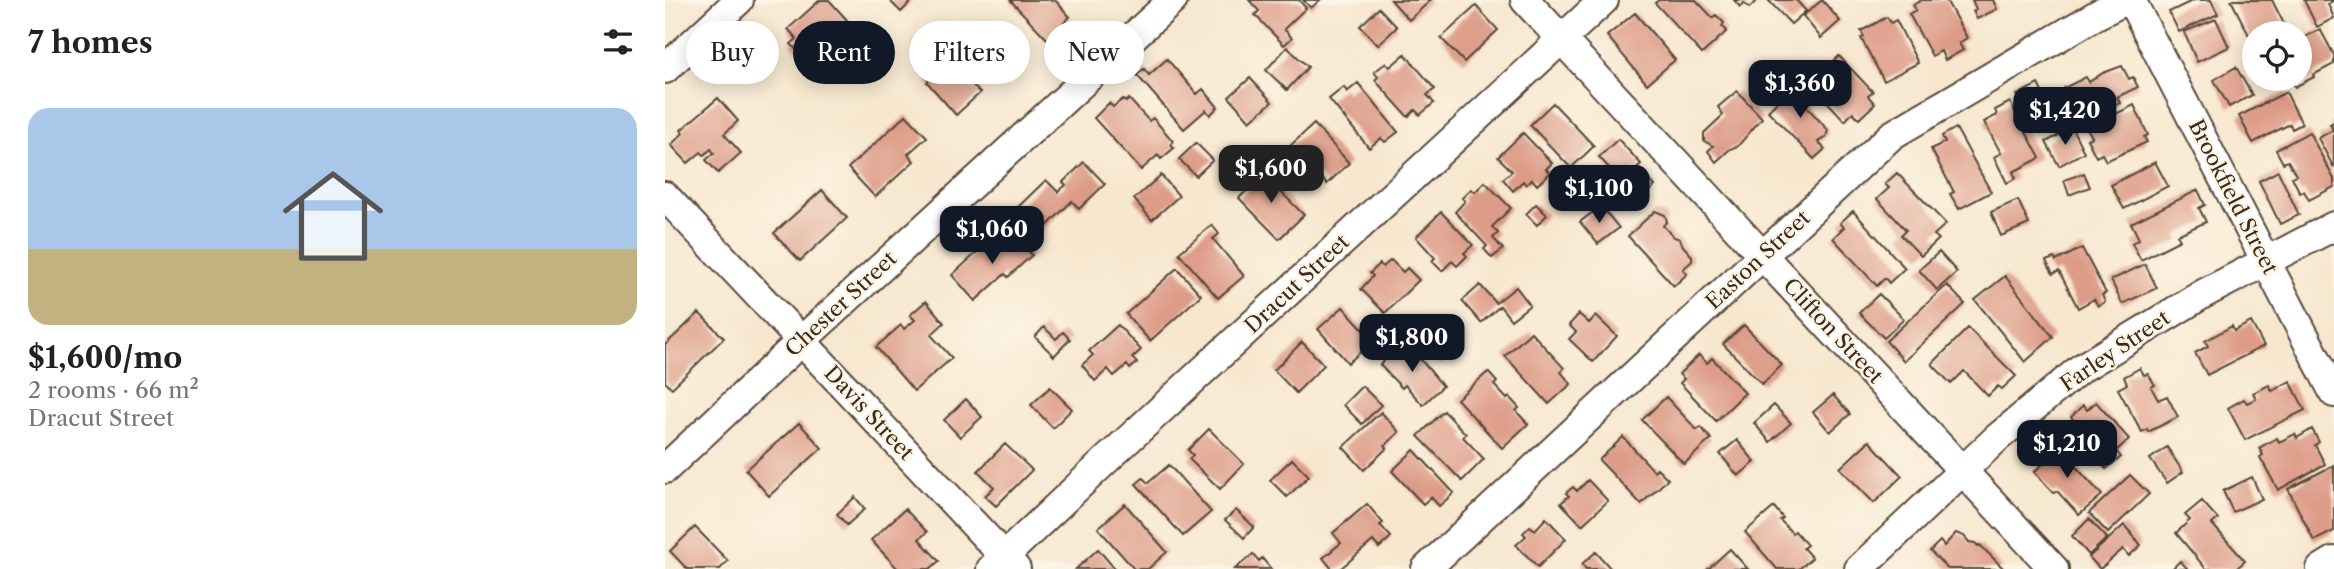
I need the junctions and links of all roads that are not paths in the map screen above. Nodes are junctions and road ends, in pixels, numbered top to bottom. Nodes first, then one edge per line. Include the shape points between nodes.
1 (739, 0) edge
2 (1173, 0) edge
3 (1525, 0) edge
4 (1604, 0) edge
5 (2129, 0) edge
6 (1562, 40) junction
7 (665, 69) edge
8 (665, 196) edge
9 (2334, 226) edge
10 (1763, 256) junction
11 (2266, 261) junction
12 (801, 341) junction
13 (2334, 393) edge
14 (665, 469) edge
15 (1963, 471) junction
16 (2334, 561) edge
17 (1004, 565) edge
18 (1426, 569) edge
19 (1859, 569) edge
20 (2054, 569) edge
21 (2321, 569) edge

1 - 7 street
2 - 12 street, Chester Street
3 - 6 street, Clifton Street
4 - 6 street, Dracut Street
5 - 10 street, Easton Street via 1892,135
5 - 11 street, Brookfield Street
6 - 10 street, Clifton Street
6 - 17 street, Dracut Street via 1104,462
8 - 12 street, Davis Street
9 - 11 street, Farley Street
10 - 15 street, Clifton Street
10 - 18 street, Easton Street
11 - 13 street, Brookfield Street
11 - 15 street, Farley Street via 2080,369
12 - 14 street, Chester Street
12 - 17 street, Davis Street
15 - 19 street, Farley Street
15 - 20 street, Clifton Street
16 - 21 street

